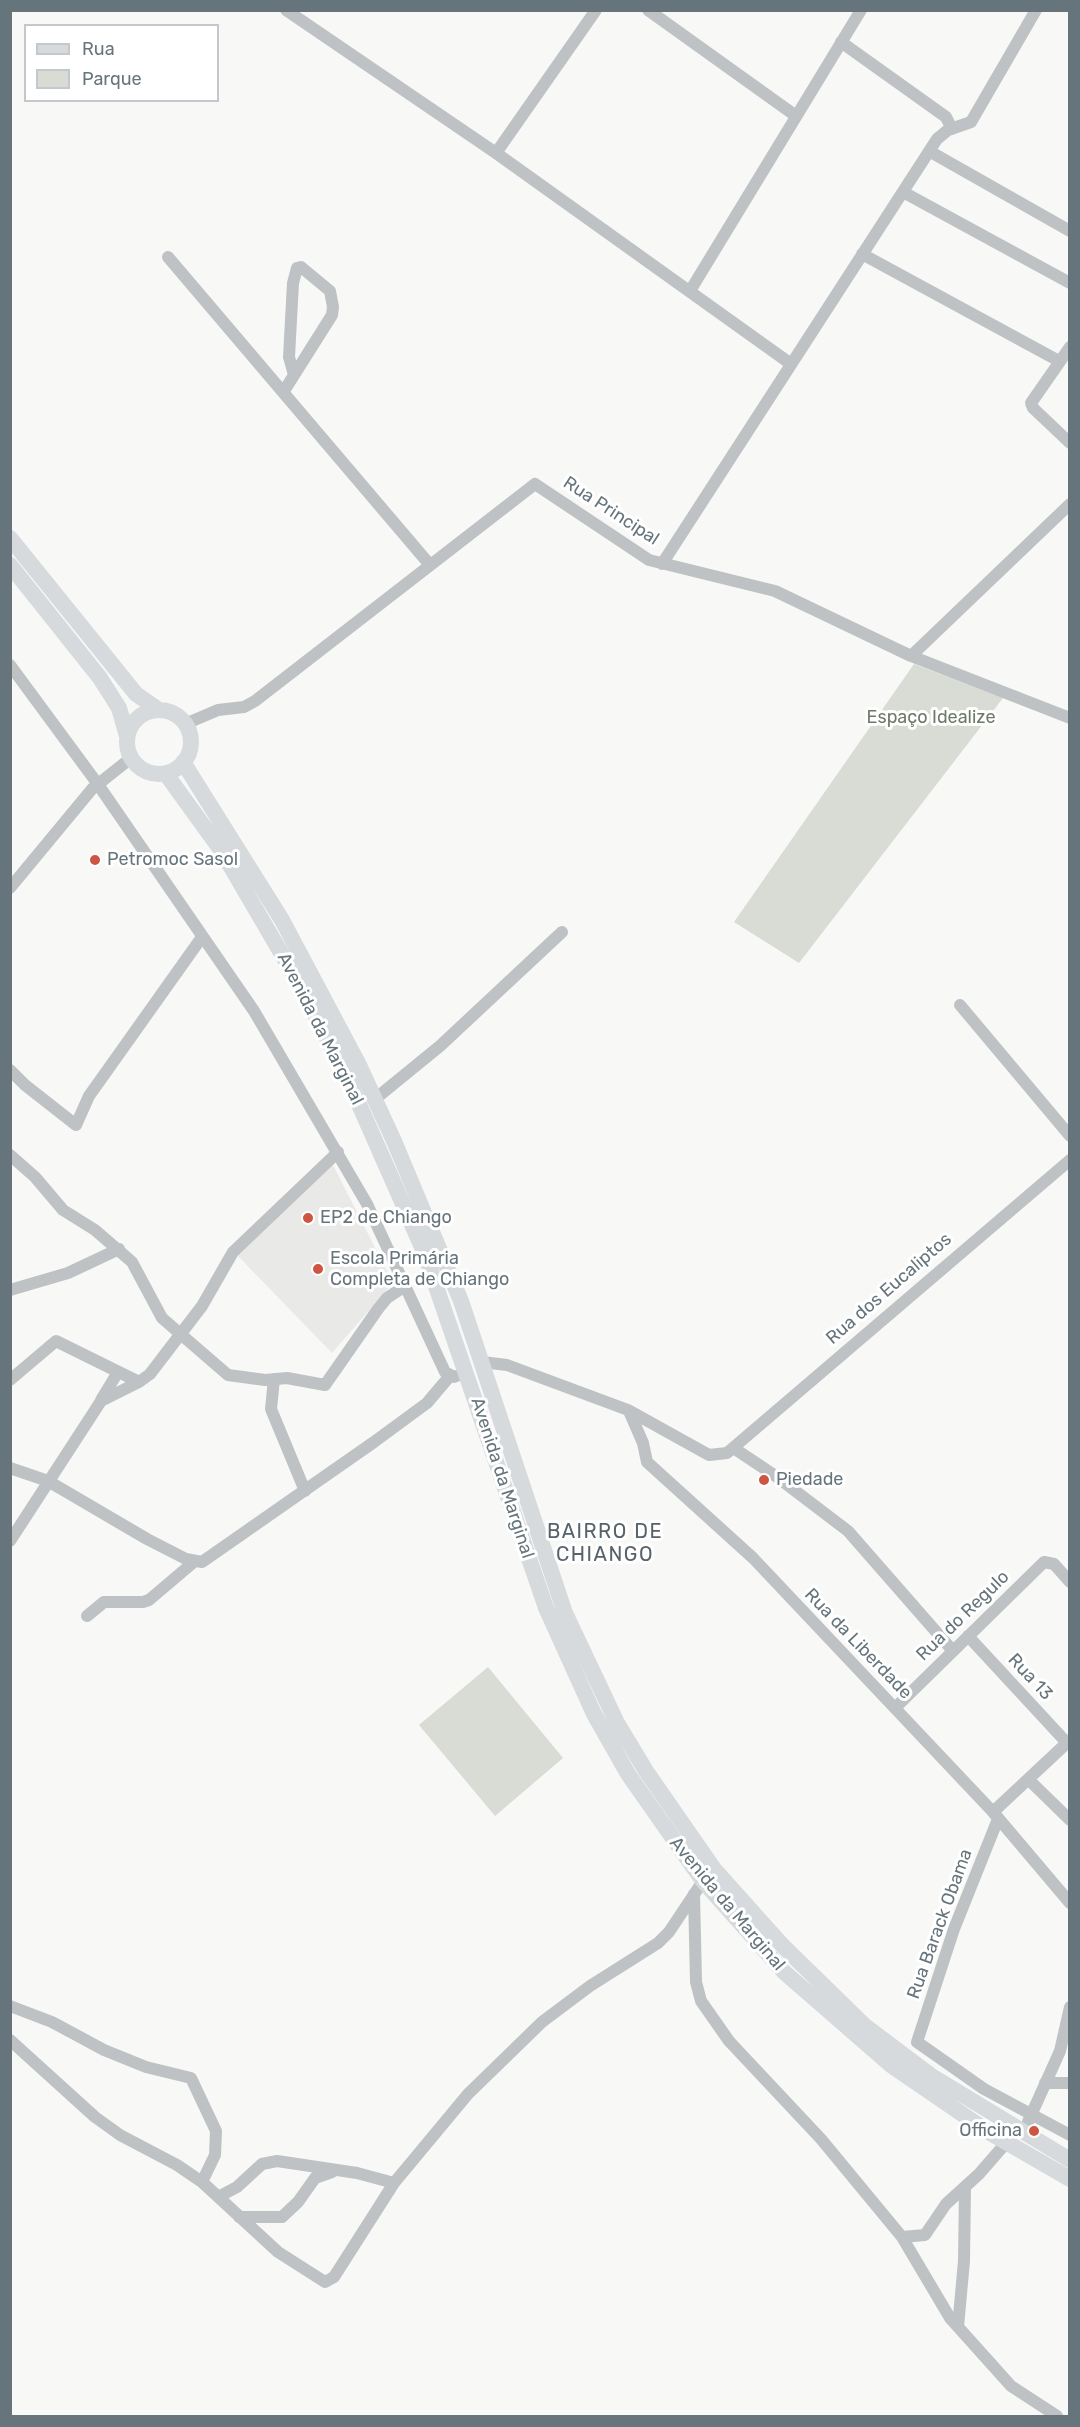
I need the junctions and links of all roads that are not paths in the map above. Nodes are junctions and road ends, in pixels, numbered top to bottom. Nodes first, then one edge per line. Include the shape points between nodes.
1 (286, 10) edge
2 (596, 10) edge
3 (648, 10) edge
4 (861, 10) edge
5 (1036, 10) edge
6 (841, 42) junction
7 (796, 116) junction
8 (952, 129) junction
9 (929, 151) junction
10 (496, 153) junction
11 (903, 192) junction
12 (1070, 231) edge
13 (862, 254) junction
14 (168, 257) dead end
15 (1070, 283) edge
16 (690, 291) junction
17 (1070, 347) edge
18 (1059, 361) junction
19 (791, 364) junction
20 (294, 375) junction
21 (284, 391) junction
22 (1070, 443) edge
23 (1070, 504) edge
24 (10, 538) edge
25 (662, 564) junction
26 (10, 565) edge
27 (430, 565) junction
28 (911, 656) junction
29 (10, 665) edge
30 (159, 710) junction
31 (1070, 718) edge
32 (185, 724) junction
33 (127, 736) junction
34 (130, 758) junction
35 (183, 762) junction
36 (166, 774) junction
37 (97, 783) junction
38 (10, 888) edge
39 (562, 932) dead end
40 (202, 937) junction
41 (960, 1005) dead end
42 (10, 1070) edge
43 (375, 1099) junction
44 (1070, 1136) edge
45 (338, 1152) junction
46 (10, 1155) edge
47 (1070, 1160) edge
48 (119, 1249) junction
49 (405, 1286) junction
50 (10, 1290) edge
51 (181, 1335) junction
52 (482, 1362) junction
53 (118, 1372) junction
54 (467, 1372) junction
55 (449, 1377) junction
56 (274, 1379) junction
57 (10, 1380) edge
58 (139, 1382) junction
59 (101, 1401) junction
60 (628, 1410) junction
61 (735, 1449) junction
62 (10, 1468) edge
63 (48, 1481) junction
64 (305, 1491) junction
65 (10, 1541) edge
66 (195, 1561) junction
67 (1069, 1582) edge
68 (87, 1617) dead end
69 (968, 1635) junction
70 (953, 1651) junction
71 (900, 1704) junction
72 (1068, 1742) edge
73 (1029, 1780) junction
74 (995, 1816) junction
75 (1070, 1820) edge
76 (699, 1887) junction
77 (1070, 1903) edge
78 (10, 2006) edge
79 (1070, 2007) edge
80 (10, 2040) edge
81 (1045, 2083) junction
82 (1070, 2083) edge
83 (1031, 2115) junction
84 (1023, 2134) junction
85 (1070, 2135) edge
86 (1006, 2142) junction
87 (1070, 2160) edge
88 (339, 2171) junction
89 (1070, 2179) edge
90 (202, 2182) junction
91 (394, 2182) junction
92 (965, 2188) junction
93 (218, 2197) junction
94 (239, 2217) junction
95 (902, 2237) junction
96 (958, 2326) junction
97 (1057, 2416) edge

1 - 10 street
2 - 10 street
3 - 7 street
4 - 6 street
5 - 8 street via 978,113 971,122
6 - 7 street
6 - 8 street via 946,117
7 - 16 street
8 - 9 street via 942,134
9 - 11 street
9 - 12 street
10 - 16 street
11 - 13 street
11 - 15 street
13 - 18 street
13 - 19 street
14 - 21 street
16 - 19 street
17 - 18 street
18 - 22 street via 1031,406
19 - 25 street
20 - 20 street via 332,315 333,307 330,291 301,267 297,268 294,283 289,357
20 - 21 street
21 - 27 street
23 - 28 street
24 - 30 main road via 136,694
25 - 27 street, Rua Principal via 637,553 535,484
25 - 28 street, Rua Principal via 775,591
26 - 33 main road via 100,678 119,708
27 - 32 street, Rua Principal via 255,701
28 - 31 street, Rua Principal
29 - 37 street
30 - 32 main road
30 - 33 main road via 138,718
32 - 35 main road via 190,739
33 - 34 main road
34 - 36 main road via 146,772
34 - 37 street
35 - 36 main road
35 - 43 main road, Avenida da Marginal via 282,920
36 - 54 main road, Avenida da Marginal via 221,850 297,980 347,1077 421,1244
37 - 38 street
37 - 40 street
39 - 43 street via 440,1046
40 - 42 street via 89,1096 76,1125
40 - 45 street via 254,1011
41 - 44 street
43 - 52 main road, Avenida da Marginal via 440,1246
45 - 49 street
45 - 51 street via 233,1252
46 - 48 street via 63,1210
47 - 61 street, Rua dos Eucaliptos
48 - 50 street via 78,1269
48 - 51 street via 132,1262 162,1318
49 - 55 street
49 - 56 street via 378,1309 325,1384
51 - 56 street via 223,1372
51 - 58 street via 162,1361
52 - 60 street via 507,1365
52 - 84 main road, Avenida da Marginal via 565,1613 617,1723 682,1826 714,1869 783,1946 865,2026 930,2075
53 - 57 street via 56,1341
53 - 58 street
53 - 59 street
54 - 55 street
54 - 76 main road, Avenida da Marginal via 546,1608 594,1714
55 - 64 street via 427,1402
56 - 64 street via 271,1409
58 - 59 street
59 - 63 street
60 - 61 street via 709,1455
60 - 71 street, Rua da Liberdade via 647,1462 753,1558
61 - 70 street via 848,1531
62 - 63 street
63 - 65 street
63 - 66 street via 147,1539
64 - 66 street via 208,1559
66 - 68 street via 149,1600 104,1602
67 - 69 street, Rua do Regulo via 1049,1562 1044,1562
69 - 70 street, Rua do Regulo
69 - 72 street, Rua 13
70 - 71 street, Rua do Regulo
71 - 74 street, Rua da Liberdade
72 - 73 street, Rua Barack Obama
73 - 74 street, Rua Barack Obama
73 - 75 street
74 - 77 street, Rua da Liberdade
74 - 83 street, Rua Barack Obama via 917,2042 947,2065
76 - 86 main road, Avenida da Marginal via 845,2028 892,2066
76 - 91 street via 658,1943 542,2022 468,2094
76 - 95 street via 696,1982 701,2001 729,2041 821,2139
78 - 90 street via 146,2067 191,2078 216,2130 215,2155
79 - 81 street via 1060,2050
80 - 90 street via 95,2117
81 - 82 street
81 - 83 street
83 - 84 street
83 - 85 street
84 - 87 main road, Avenida da Marginal
86 - 89 main road, Avenida da Marginal
86 - 92 street
88 - 91 street
88 - 93 street via 267,2162
88 - 94 street via 315,2178 282,2217
90 - 93 street
91 - 94 street via 334,2277 325,2282 278,2252
92 - 95 street via 946,2204 925,2235
92 - 96 street
93 - 94 street
95 - 96 street
96 - 97 street via 1011,2386

